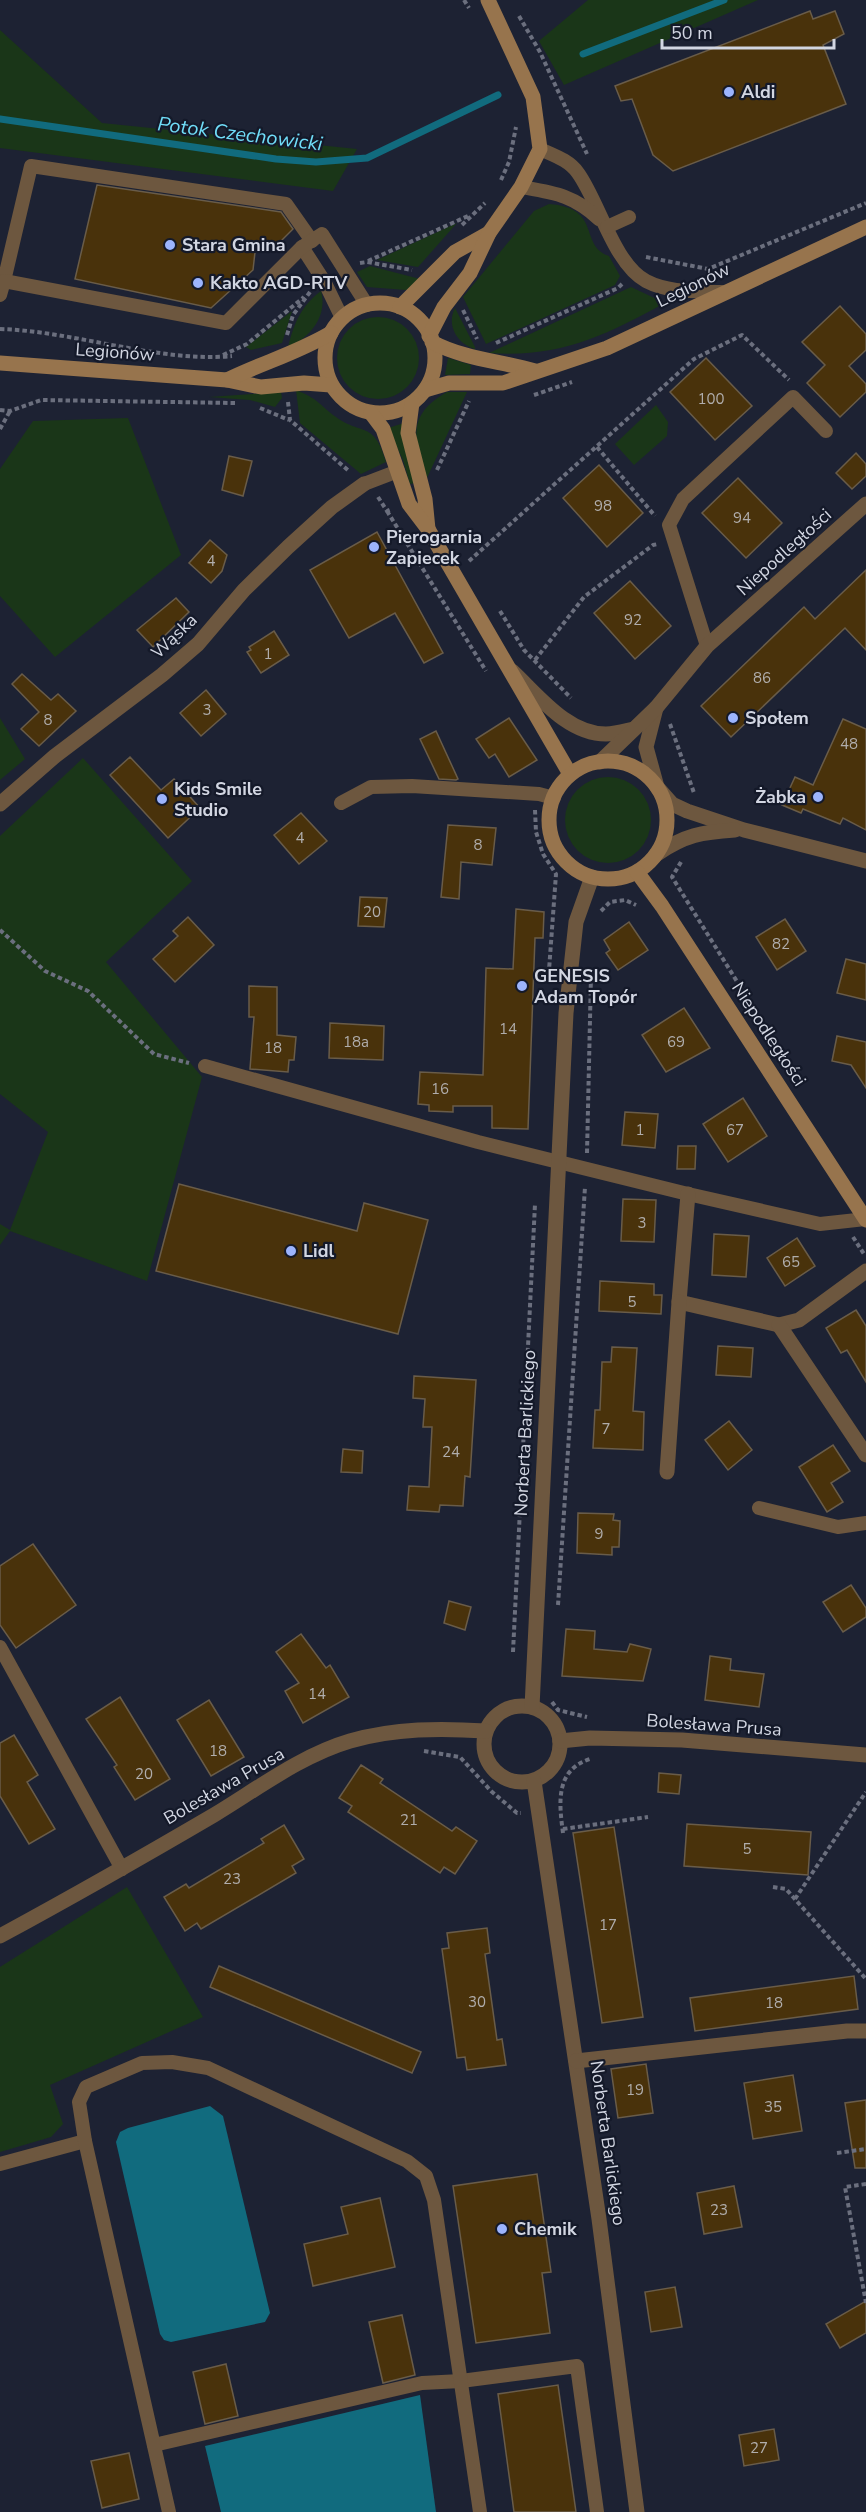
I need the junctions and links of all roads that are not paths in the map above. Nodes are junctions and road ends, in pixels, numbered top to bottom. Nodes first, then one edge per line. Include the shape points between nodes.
1 (488, 0) edge
2 (540, 149) junction
3 (521, 187) junction
4 (629, 217) dead end
5 (607, 226) junction
6 (866, 226) edge
7 (489, 233) junction
8 (312, 241) junction
9 (3, 281) junction
10 (722, 292) junction
11 (0, 295) edge
12 (367, 305) junction
13 (400, 307) junction
14 (342, 318) junction
15 (331, 333) junction
16 (431, 339) junction
17 (0, 363) edge
18 (535, 371) junction
19 (227, 380) junction
20 (331, 385) junction
21 (425, 390) junction
22 (411, 403) junction
23 (371, 413) junction
24 (826, 431) dead end
25 (398, 471) junction
26 (364, 484) joint
27 (866, 504) edge
28 (428, 530) junction
29 (707, 646) junction
30 (508, 667) junction
31 (656, 708) junction
32 (634, 729) junction
33 (600, 762) junction
34 (570, 774) junction
35 (657, 787) junction
36 (547, 796) junction
37 (341, 803) dead end
38 (0, 804) edge
39 (744, 830) junction
40 (657, 854) junction
41 (866, 861) edge
42 (637, 872) junction
43 (592, 877) junction
44 (205, 1066) road end
45 (558, 1160) junction
46 (688, 1194) junction
47 (866, 1220) edge
48 (866, 1271) edge
49 (679, 1302) junction
50 (779, 1324) junction
51 (866, 1455) edge
52 (667, 1472) dead end
53 (759, 1508) dead end
54 (866, 1523) edge
55 (0, 1647) edge
56 (532, 1707) junction
57 (486, 1731) junction
58 (560, 1741) junction
59 (866, 1755) edge
60 (534, 1781) junction
61 (122, 1869) junction
62 (0, 1936) edge
63 (866, 2031) edge
64 (576, 2061) junction
65 (85, 2140) junction
66 (0, 2164) edge
67 (461, 2381) junction
68 (154, 2445) junction
69 (169, 2512) edge
70 (480, 2512) edge
71 (597, 2512) edge
72 (637, 2512) edge

1 - 2 street via 533,97
2 - 3 street
2 - 5 lane via 560,157 577,171
3 - 5 lane via 567,196
3 - 7 street
4 - 5 lane
5 - 10 lane via 625,261 644,280 670,290
6 - 10 street, Legionów
7 - 13 street via 455,252
7 - 16 street via 470,273 444,307
8 - 9 lane via 225,323
8 - 9 lane via 286,204 31,166
8 - 12 lane
8 - 14 lane via 324,281
9 - 11 lane
10 - 18 street, Legionów via 606,348
12 - 13 street via 384,303
12 - 14 street
13 - 16 street via 415,316
14 - 15 street
15 - 19 street via 301,351
15 - 20 street via 325,351 325,369
16 - 18 street via 465,357
16 - 21 street via 435,358
17 - 19 street, Legionów
18 - 21 street, Legionów via 502,383 449,383
19 - 20 street, Legionów via 261,387
20 - 23 street via 355,408
21 - 22 street
22 - 23 street via 385,413
22 - 28 street via 408,433 425,499
23 - 25 street via 382,429
24 - 29 lane via 793,397 683,499 669,525
25 - 26 lane
25 - 28 street via 409,504
26 - 38 street, Wąska via 288,547 244,590 198,644
27 - 29 street, Niepodległości
28 - 30 street
29 - 31 street, Niepodległości
30 - 32 street via 558,715 584,730 606,734
30 - 34 street
31 - 32 street, Niepodległości
31 - 35 street, Niepodległości via 646,747
32 - 33 street, Niepodległości
33 - 34 street
33 - 35 street via 622,762
34 - 36 street
35 - 39 street via 672,804
35 - 40 street via 667,809 668,825
36 - 37 lane via 412,786 371,787
36 - 43 street via 549,831 557,850 570,866
39 - 40 street via 690,835
39 - 41 street
40 - 42 street
42 - 43 street via 610,880
42 - 47 street, Niepodległości
43 - 45 street, Norberta Barlickiego via 576,922 566,1013
44 - 45 lane via 478,1142
45 - 46 lane
45 - 56 street, Norberta Barlickiego
46 - 47 lane via 820,1224
46 - 49 street
48 - 50 street via 799,1320
49 - 50 street
49 - 52 street
50 - 51 street
53 - 54 lane via 838,1527
55 - 61 lane
56 - 57 street via 499,1713
56 - 58 street via 552,1720
57 - 60 street via 485,1755 491,1766 510,1780
57 - 61 street, Bolesława Prusa via 408,1731 332,1747
58 - 59 street, Bolesława Prusa via 682,1740
58 - 60 street via 554,1766
60 - 64 street, Norberta Barlickiego
61 - 62 street, Bolesława Prusa
63 - 64 street
64 - 72 street, Norberta Barlickiego
65 - 66 lane
65 - 67 lane via 79,2102 86,2087 142,2063 172,2062 208,2068 407,2161 426,2176 435,2199
65 - 68 lane
67 - 68 lane via 422,2383
67 - 70 lane
67 - 71 lane via 577,2366
68 - 69 lane

